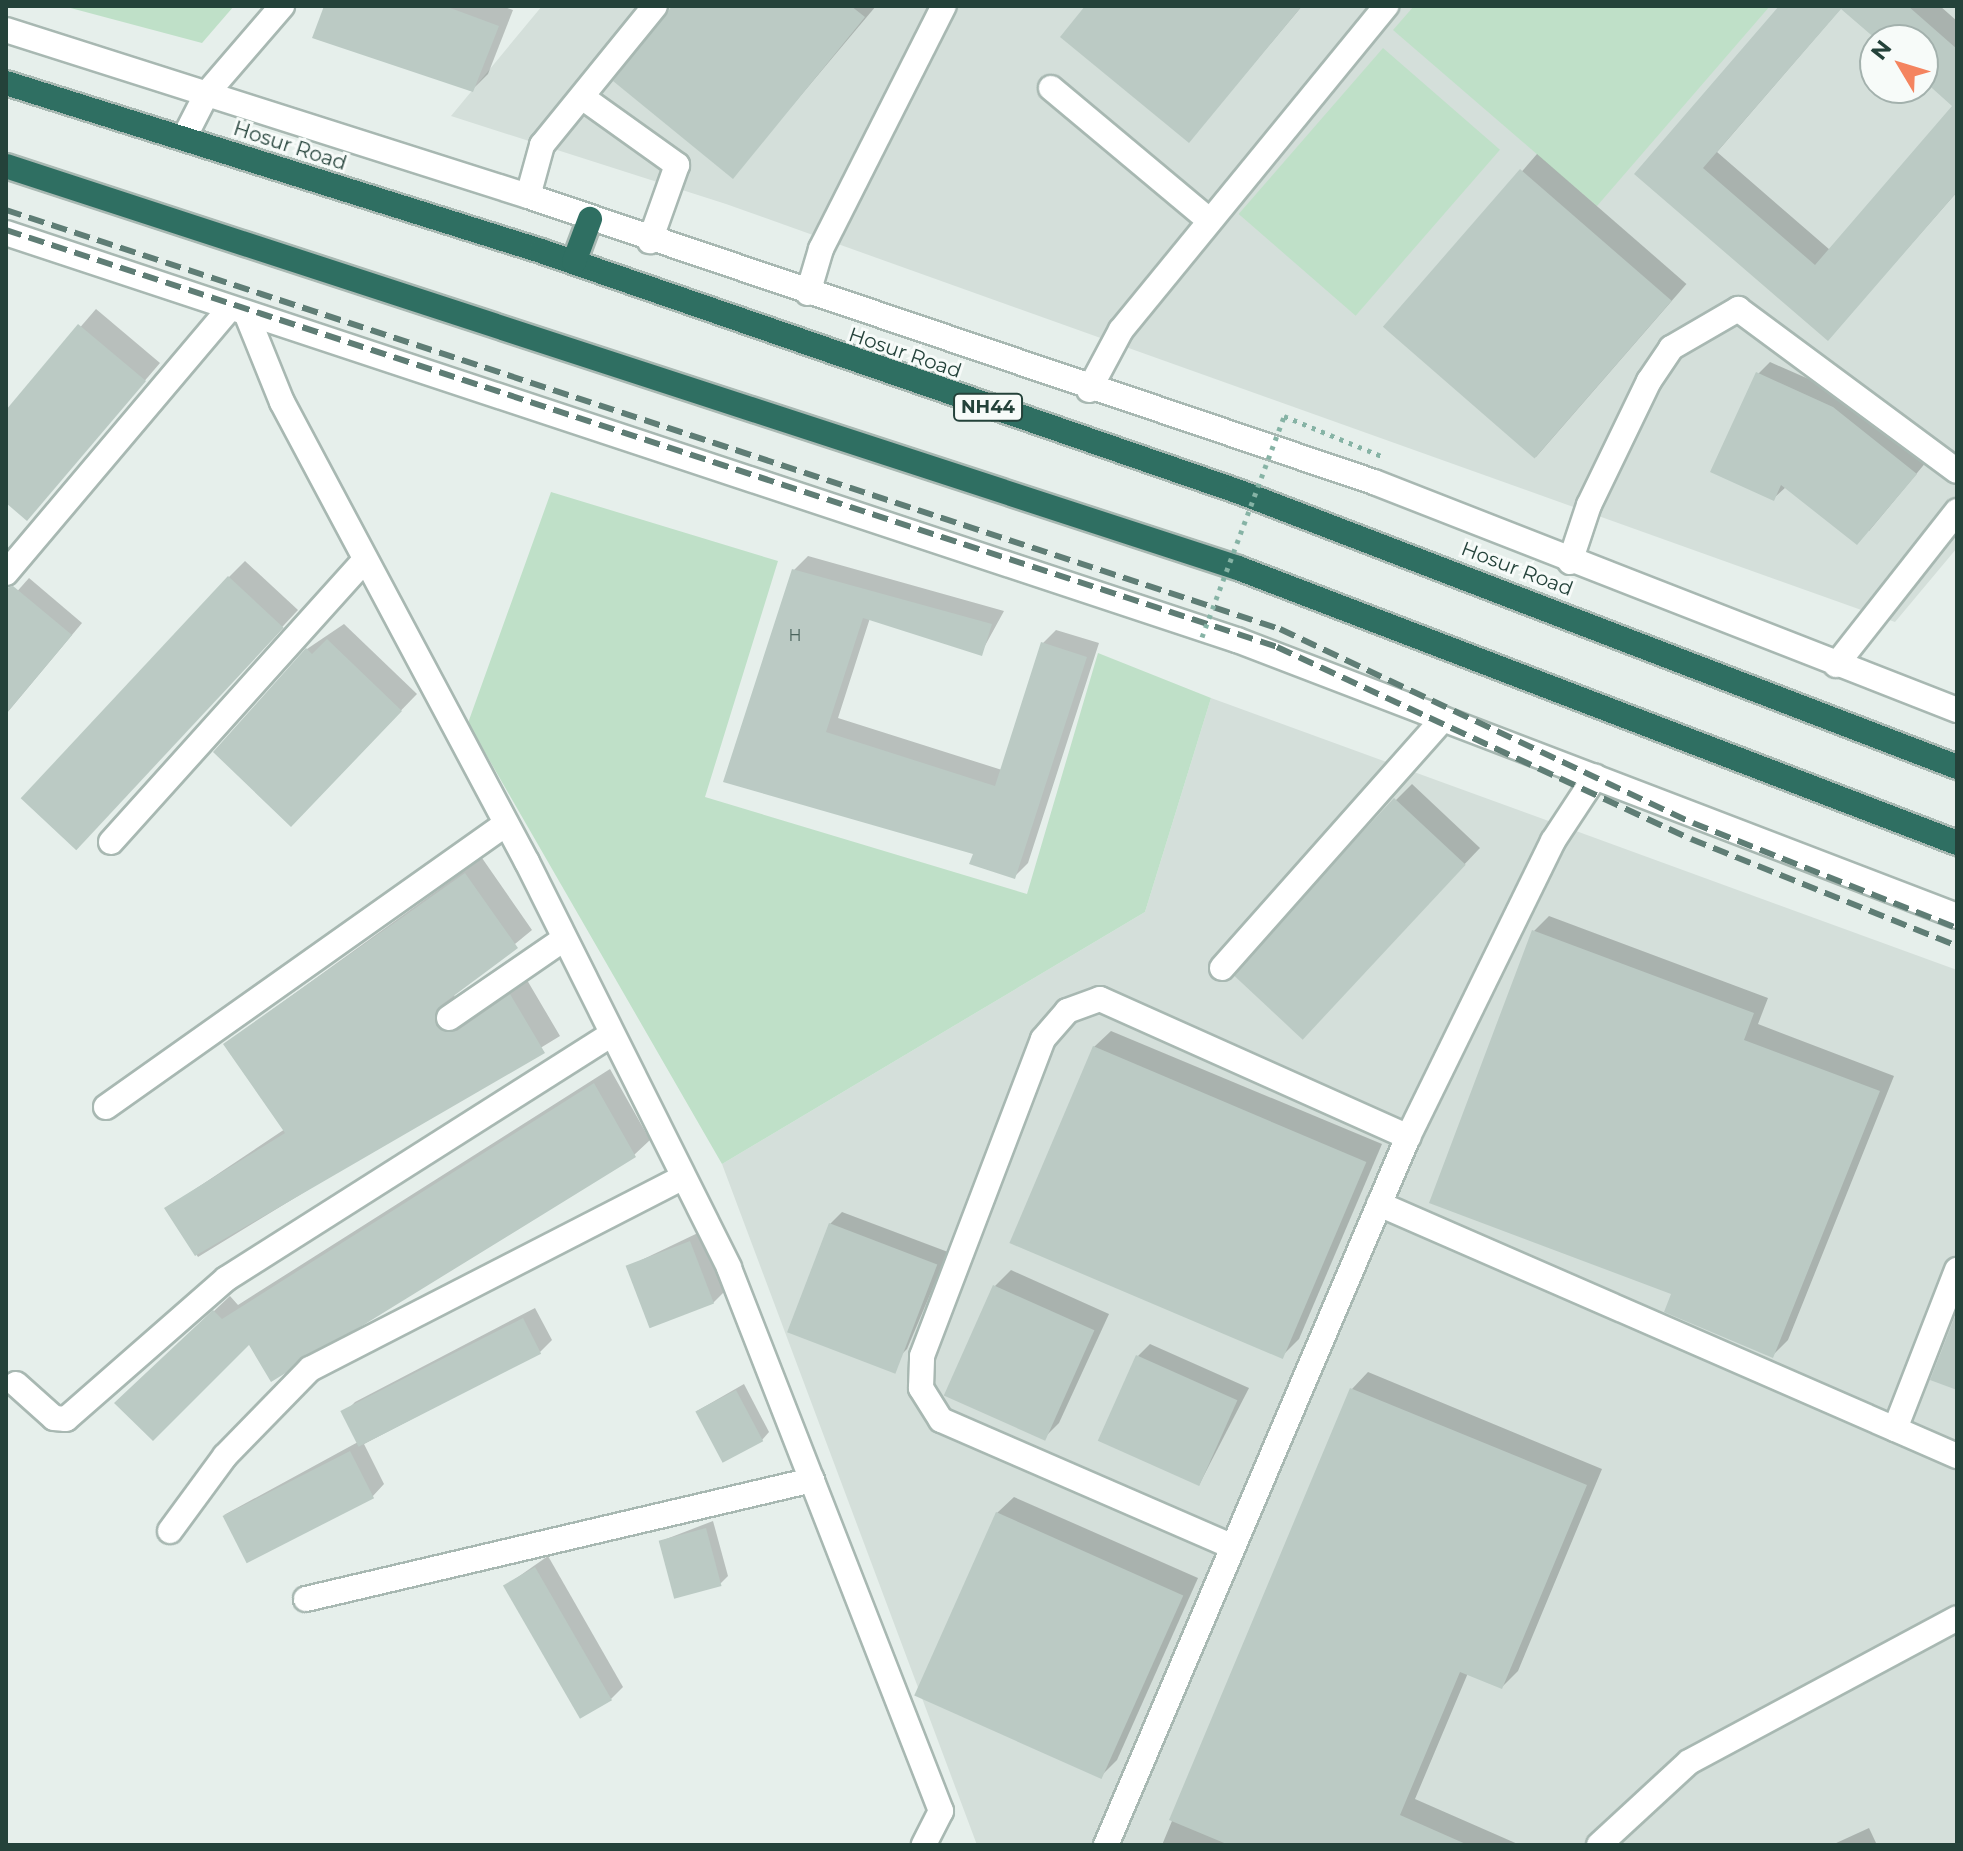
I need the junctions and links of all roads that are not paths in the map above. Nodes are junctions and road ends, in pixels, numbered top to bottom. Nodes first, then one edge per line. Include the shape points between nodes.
1 (282, 6) edge
2 (655, 6) edge
3 (944, 6) edge
4 (1386, 6) edge
5 (6, 30) edge
6 (6, 83) edge
7 (1051, 88) dead end
8 (207, 93) junction
9 (582, 97) junction
10 (184, 138) junction
11 (6, 166) edge
12 (528, 196) junction
13 (590, 219) junction
14 (1210, 221) junction
15 (6, 233) edge
16 (650, 241) junction
17 (574, 262) junction
18 (808, 293) junction
19 (238, 310) junction
20 (1089, 390) junction
21 (1957, 471) edge
22 (1957, 511) edge
23 (363, 562) junction
24 (1570, 562) junction
25 (6, 573) edge
26 (1836, 665) junction
27 (1957, 710) edge
28 (1443, 719) junction
29 (1957, 767) edge
30 (1595, 777) junction
31 (506, 824) junction
32 (111, 842) dead end
33 (1957, 843) edge
34 (1957, 916) edge
35 (564, 939) junction
36 (1222, 968) dead end
37 (449, 1018) dead end
38 (611, 1035) junction
39 (106, 1107) dead end
40 (1408, 1137) junction
41 (680, 1179) junction
42 (1379, 1204) junction
43 (1957, 1270) edge
44 (16, 1384) dead end
45 (1895, 1429) junction
46 (1957, 1456) edge
47 (812, 1480) junction
48 (170, 1531) dead end
49 (1231, 1546) junction
50 (306, 1599) dead end
51 (1957, 1618) edge
52 (924, 1845) edge
53 (1106, 1845) edge
54 (1599, 1845) edge

1 - 8 street
2 - 9 street
3 - 18 street via 821,249
4 - 14 street
5 - 8 street
6 - 10 highway, Hosur Road / NH44
7 - 14 street
8 - 10 street
8 - 12 street
9 - 12 street via 542,145
9 - 16 street via 677,165
10 - 17 highway, Hosur Road / NH44
11 - 33 highway via 1238,568
12 - 13 street
13 - 16 street
13 - 17 highway
14 - 20 street via 1121,330
15 - 19 street
16 - 18 street
17 - 29 highway, Hosur Road / NH44 via 1402,551
18 - 20 street
19 - 23 street
19 - 25 street
19 - 28 street via 1237,640
20 - 24 street via 1374,482
21 - 24 street via 1738,309 1671,348 1649,381 1589,505
22 - 26 street
23 - 31 street
23 - 32 street
24 - 26 street
26 - 27 street
28 - 30 street
28 - 36 street
30 - 34 street
30 - 40 street via 1553,841
31 - 35 street
31 - 39 street
35 - 37 street
35 - 38 street
38 - 41 street
38 - 44 street via 226,1279 66,1419 54,1418
40 - 42 street
40 - 49 street via 1100,999 1067,1011 1043,1039 922,1356 921,1388 941,1420
41 - 47 street via 729,1268
41 - 48 street via 310,1369 225,1456
42 - 45 street
42 - 49 street
43 - 45 street
45 - 46 street
47 - 50 street
47 - 52 street via 941,1811
49 - 53 street
51 - 54 street via 1689,1762

